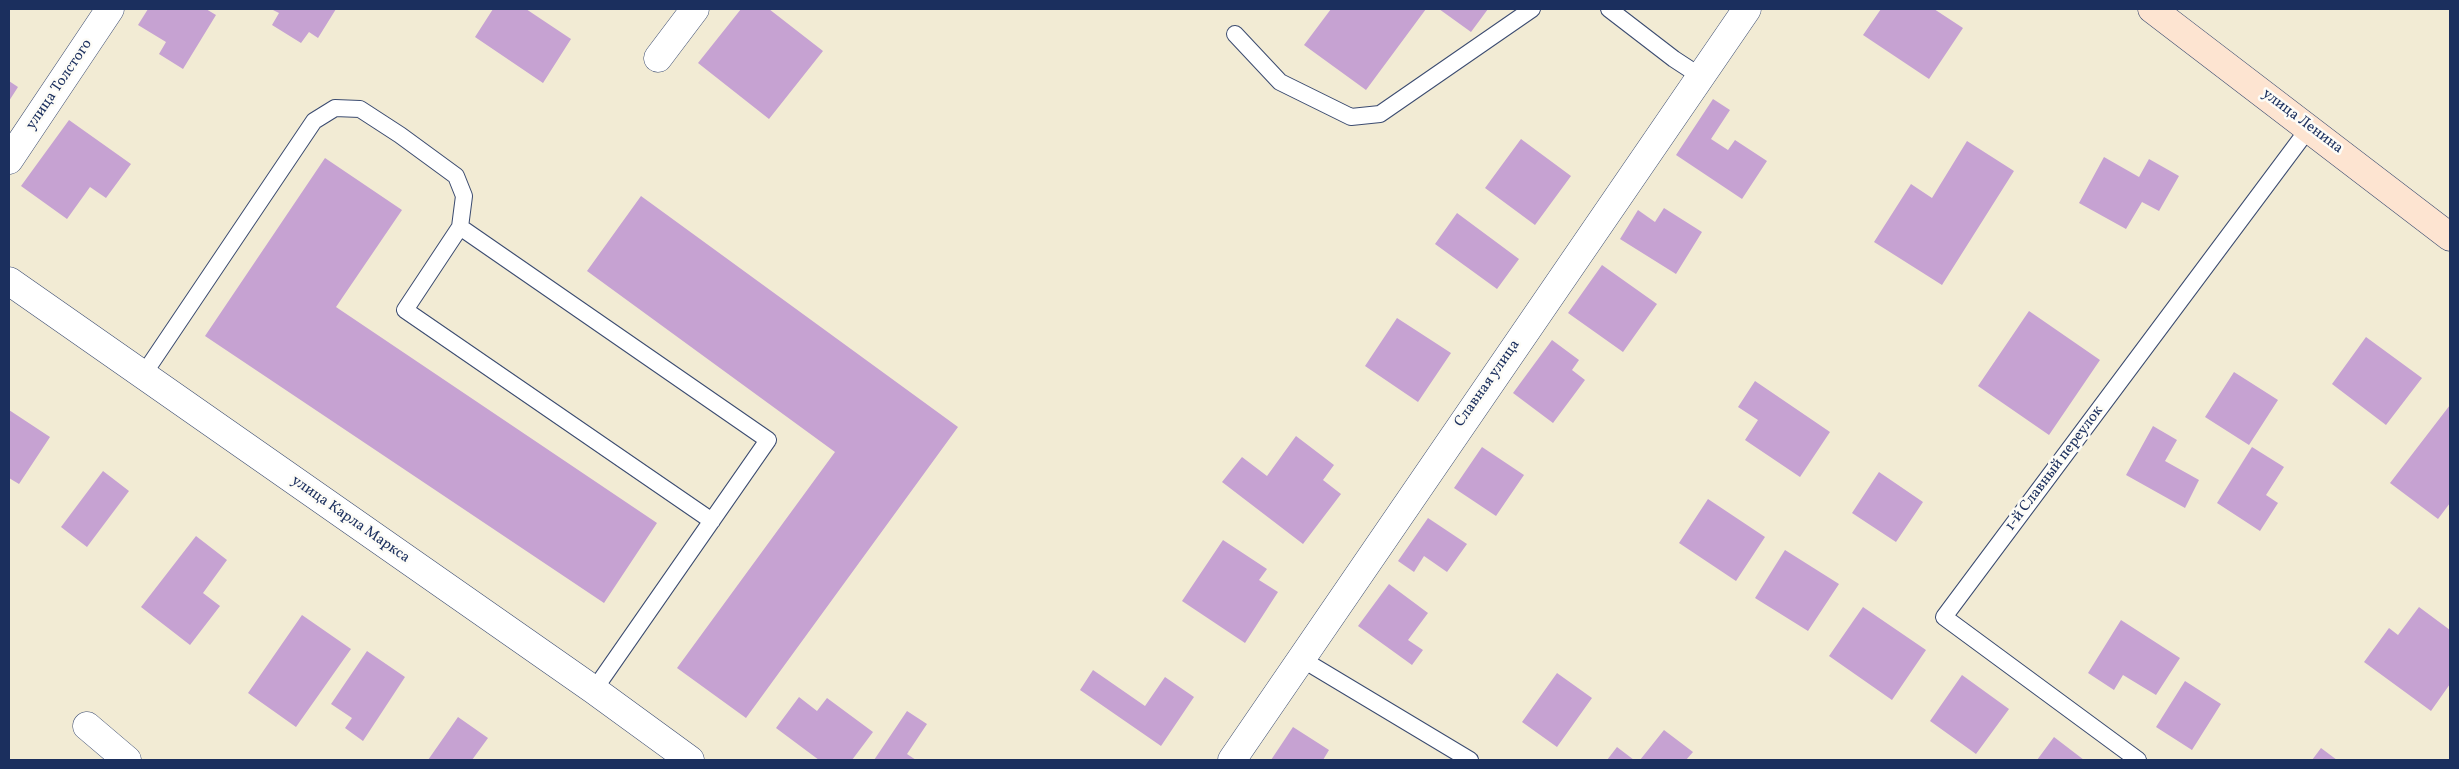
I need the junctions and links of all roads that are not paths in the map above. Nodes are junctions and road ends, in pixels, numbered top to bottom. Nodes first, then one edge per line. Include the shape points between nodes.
1 (110, 9) edge
2 (695, 9) edge
3 (1532, 9) edge
4 (1609, 9) edge
5 (1747, 9) edge
6 (2152, 9) edge
7 (1236, 34) dead end
8 (658, 58) dead end
9 (1700, 76) junction
10 (2309, 128) junction
11 (9, 160) edge
12 (460, 226) junction
13 (2450, 237) edge
14 (9, 281) edge
15 (143, 375) junction
16 (712, 521) junction
17 (1300, 658) junction
18 (594, 690) junction
19 (87, 726) dead end
20 (128, 760) edge
21 (690, 760) edge
22 (1232, 760) edge
23 (1470, 760) edge
24 (2138, 760) edge

1 - 11 street, улица Толстого
2 - 8 street
3 - 7 lane via 1380,114 1351,117 1280,82
4 - 9 lane
5 - 9 street, Славная улица
6 - 10 main road, улица Ленина
9 - 17 street, Славная улица
10 - 13 main road, улица Ленина
10 - 24 lane, 1-й Славный переулок via 1944,617
12 - 15 lane via 464,196 456,176 360,109 336,108 314,121
12 - 16 lane via 405,310
12 - 16 lane via 768,440
14 - 15 street, улица Карла Маркса
15 - 18 street, улица Карла Маркса
16 - 18 lane
17 - 22 street, Славная улица
17 - 23 lane
18 - 21 street, улица Карла Маркса
19 - 20 street

